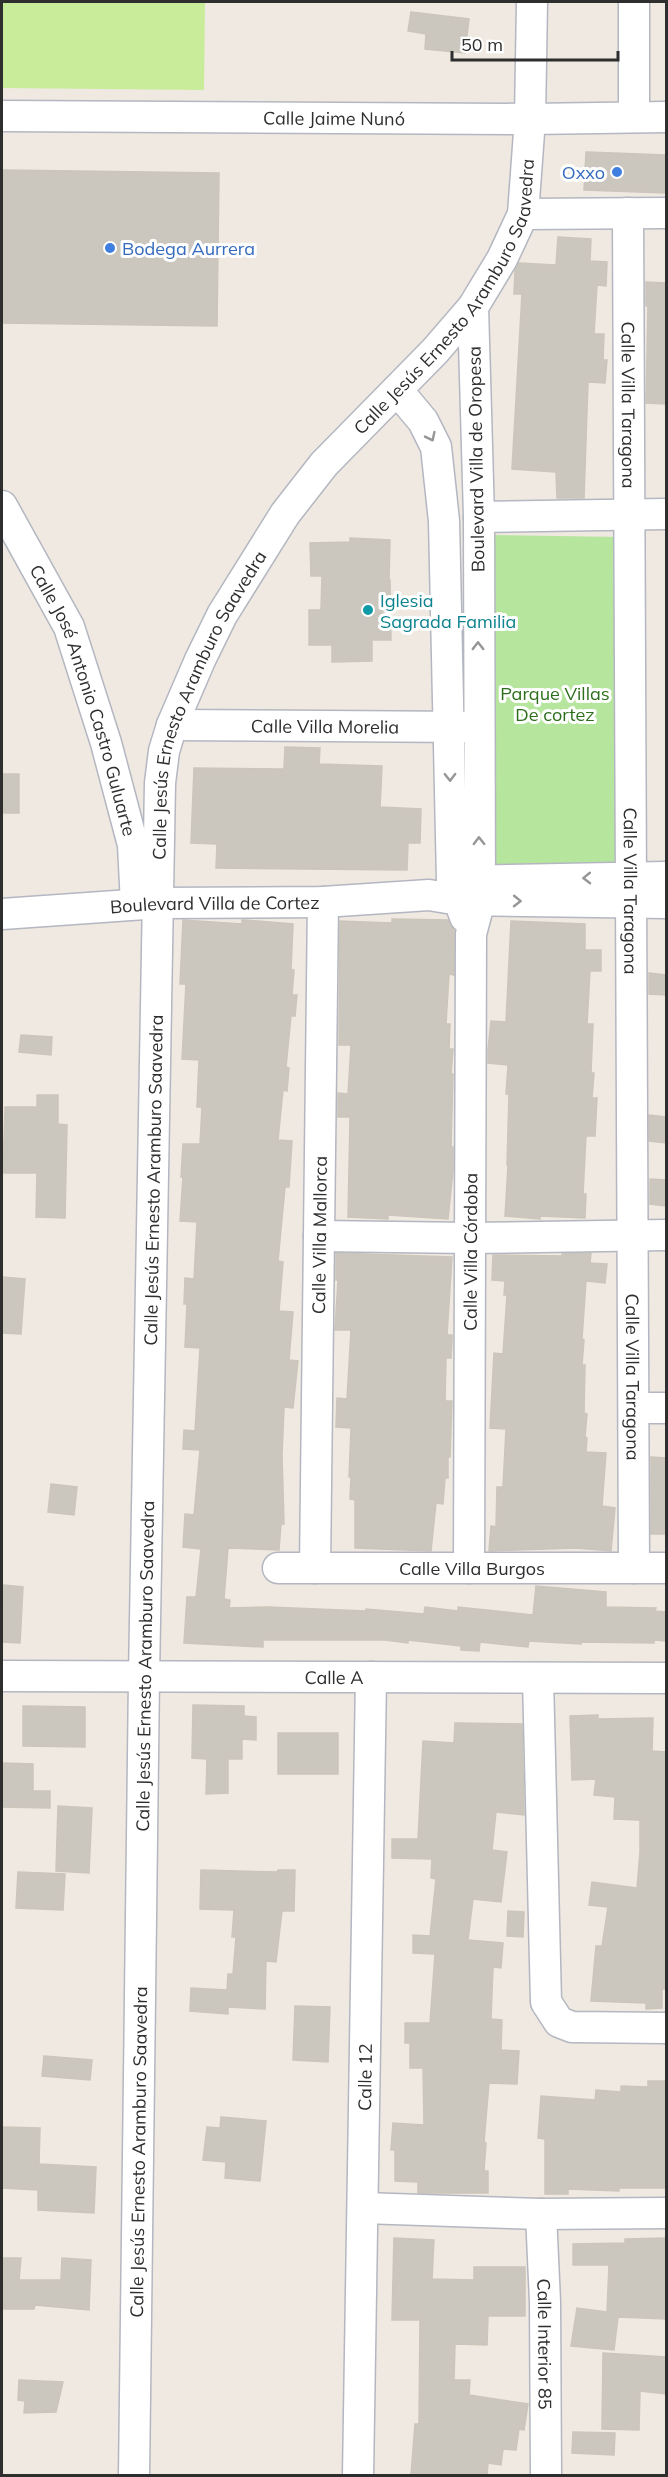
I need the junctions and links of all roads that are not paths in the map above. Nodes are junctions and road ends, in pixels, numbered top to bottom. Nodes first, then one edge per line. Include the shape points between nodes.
1 (532, 2) edge
2 (634, 2) edge
3 (2, 116) edge
4 (634, 117) junction
5 (666, 117) edge
6 (530, 119) junction
7 (628, 213) junction
8 (666, 213) edge
9 (523, 214) junction
10 (473, 307) junction
11 (397, 390) junction
12 (2, 506) edge
13 (630, 513) junction
14 (666, 514) edge
15 (479, 517) junction
16 (172, 725) junction
17 (464, 727) junction
18 (666, 876) edge
19 (631, 890) junction
20 (460, 891) junction
21 (323, 902) junction
22 (666, 903) edge
23 (147, 904) junction
24 (2, 914) edge
25 (633, 1234) junction
26 (666, 1235) edge
27 (319, 1236) junction
28 (470, 1238) junction
29 (634, 1408) junction
30 (666, 1408) edge
31 (278, 1568) dead end
32 (315, 1568) junction
33 (469, 1568) junction
34 (634, 1568) junction
35 (666, 1568) edge
36 (2, 1676) edge
37 (144, 1677) junction
38 (371, 1677) junction
39 (538, 1678) junction
40 (666, 1678) edge
41 (666, 2028) edge
42 (363, 2208) junction
43 (666, 2213) edge
44 (541, 2214) junction
45 (134, 2475) edge
46 (358, 2475) edge
47 (546, 2475) edge

1 - 6 street, Calle Jesús Ernesto Aramburo Saavedra
2 - 4 street
3 - 6 street, Calle Jaime Nunó
4 - 5 street, Calle Jaime Nunó
4 - 6 street, Calle Jaime Nunó
6 - 9 street, Calle Jesús Ernesto Aramburo Saavedra
7 - 8 street
7 - 9 street
7 - 13 street, Calle Villa Taragona
9 - 10 street, Calle Jesús Ernesto Aramburo Saavedra
10 - 11 street, Calle Jesús Ernesto Aramburo Saavedra
10 - 15 street, Boulevard Villa de Oropesa
11 - 16 street, Calle Jesús Ernesto Aramburo Saavedra via 324,465 285,514 222,615
11 -> 17 street, Boulevard Villa de Oropesa via 423,421 436,447
12 - 23 street, Calle José Antonio Castro Guluarte via 69,627 106,743
13 - 14 street
13 - 15 street
13 - 19 street, Calle Villa Taragona
17 -> 15 street, Boulevard Villa de Oropesa
16 - 17 street, Calle Villa Morelia
16 - 23 street, Calle Jesús Ernesto Aramburo Saavedra via 160,783
17 - 20 street, Boulevard Villa de Oropesa
18 - 19 street, Boulevard Villa de Cortez
19 - 20 street, Boulevard Villa de Cortez
19 - 22 street, Boulevard Villa de Cortez
19 - 25 street, Calle Villa Taragona
20 - 21 street, Boulevard Villa de Cortez
20 - 28 street, Calle Villa Córdoba via 471,934
21 - 23 street, Boulevard Villa de Cortez
21 - 27 street, Calle Villa Mallorca
23 - 24 street, Boulevard Villa de Cortez
23 - 37 street, Calle Jesús Ernesto Aramburo Saavedra
25 - 26 street
25 - 28 street
25 - 29 street, Calle Villa Taragona
27 - 28 street
27 - 32 street, Calle Villa Mallorca
28 - 33 street, Calle Villa Córdoba
29 - 30 street
29 - 34 street, Calle Villa Taragona
31 - 32 street, Calle Villa Burgos
32 - 33 street, Calle Villa Burgos
33 - 34 street, Calle Villa Burgos
34 - 35 street, Calle Villa Burgos
36 - 37 street, Calle A
37 - 38 street, Calle A
37 - 45 street, Calle Jesús Ernesto Aramburo Saavedra
38 - 39 street, Calle A
38 - 42 street, Calle 12
39 - 40 street, Calle A
39 - 41 street via 546,2002 558,2022 572,2027
42 - 44 street
42 - 46 street, Calle 12
43 - 44 street
44 - 47 street, Calle Interior 85

